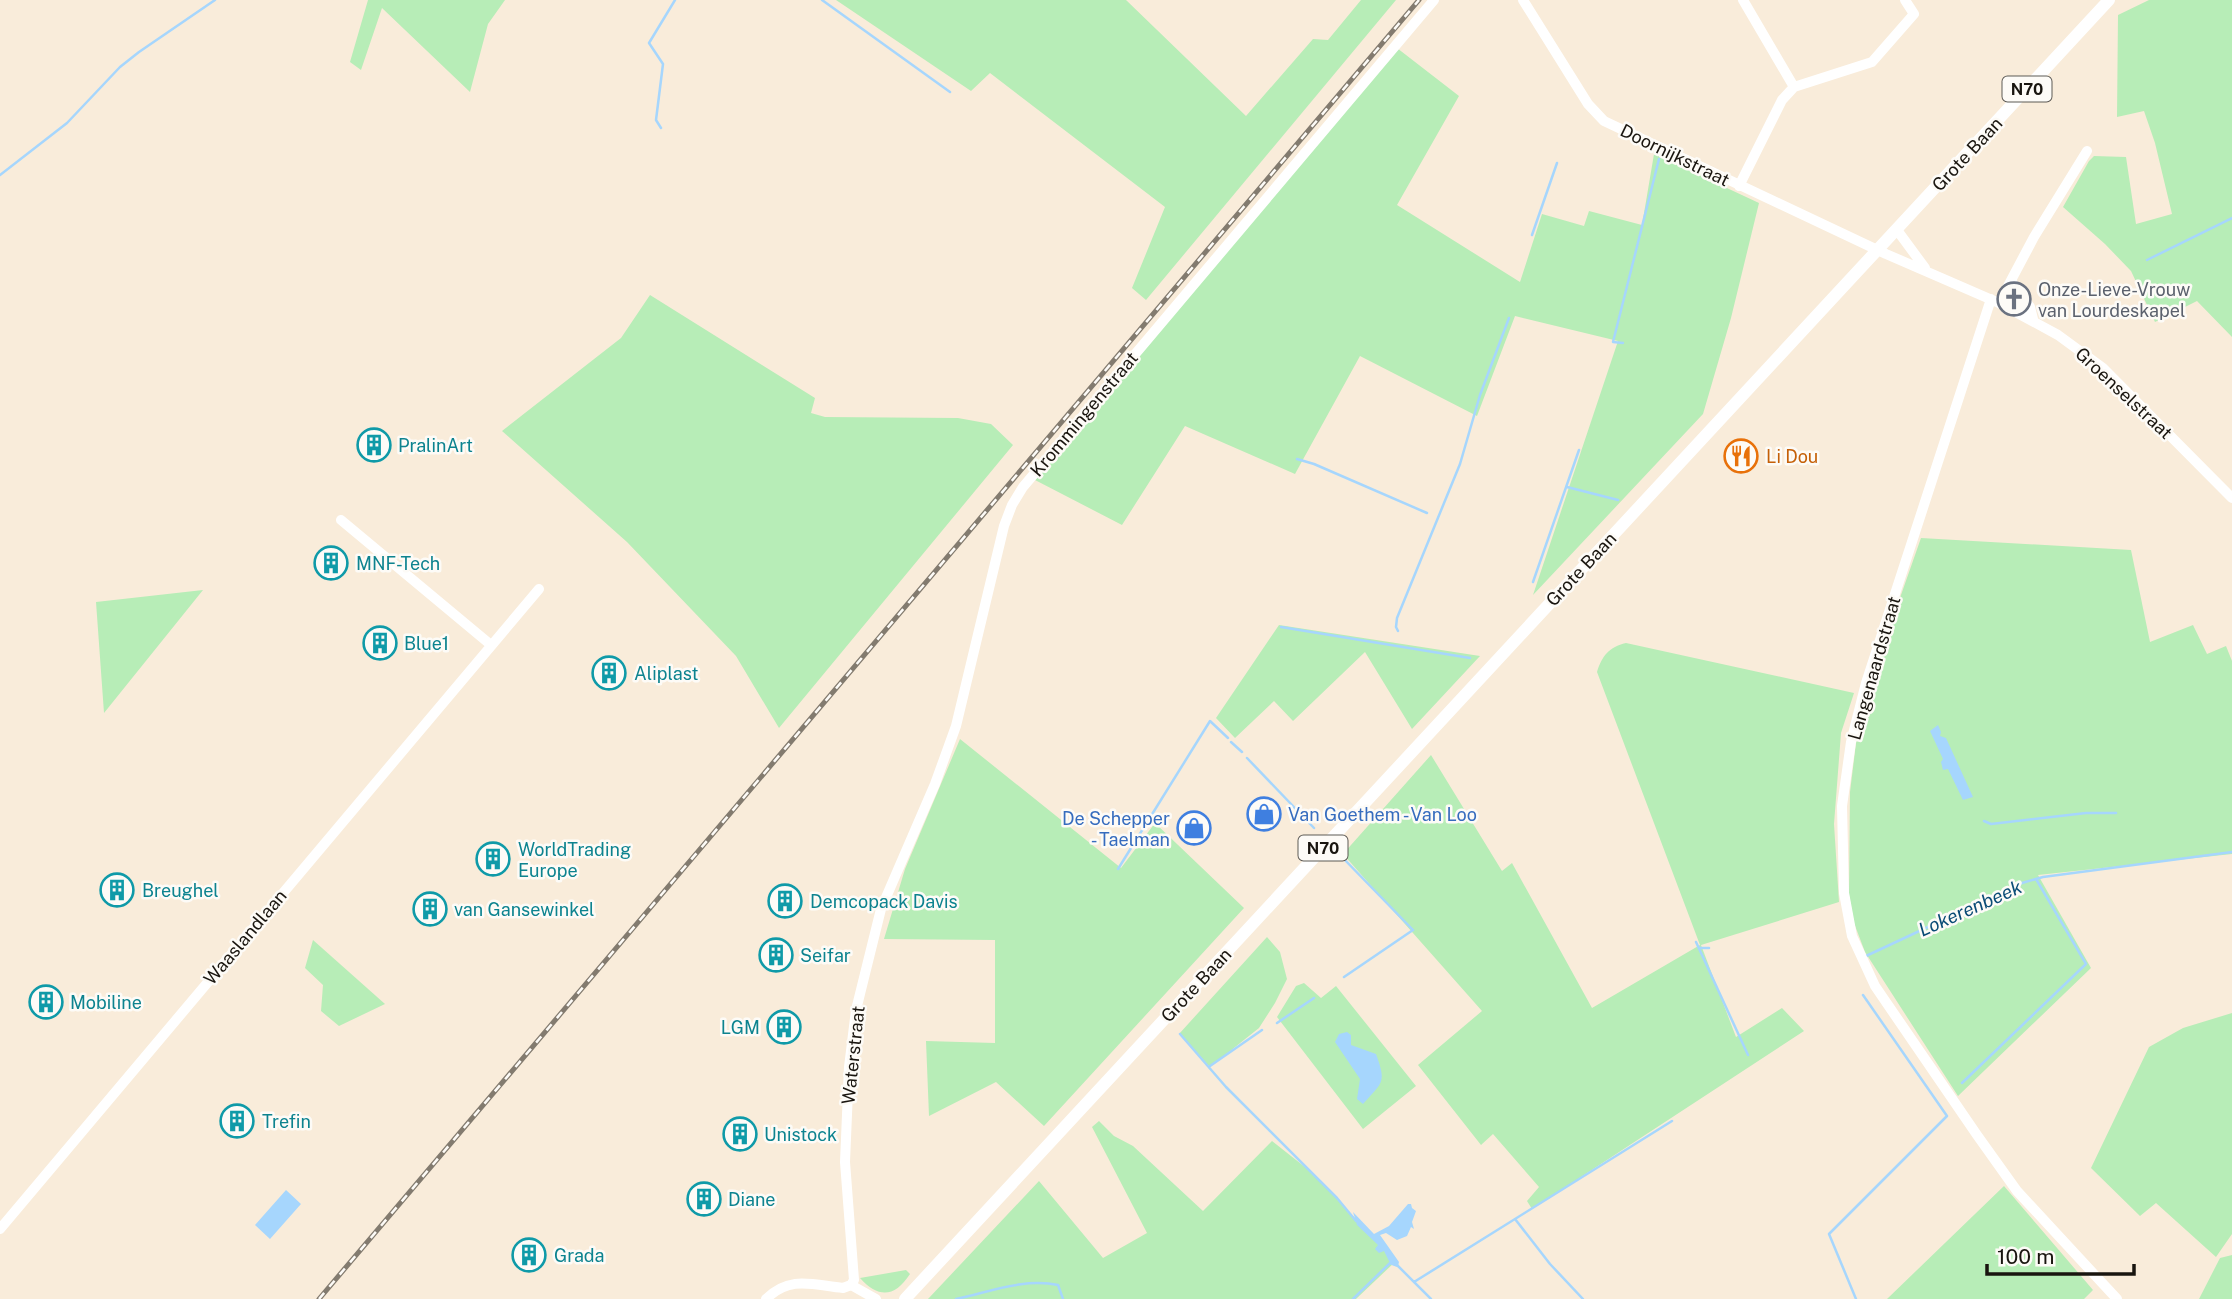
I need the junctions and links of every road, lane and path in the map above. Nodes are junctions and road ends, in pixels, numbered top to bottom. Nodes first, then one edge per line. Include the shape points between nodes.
1 (1434, 0) edge
2 (1523, 0) edge
3 (1743, 0) edge
4 (1905, 0) edge
5 (2106, 2) edge
6 (1794, 87) junction
7 (2087, 151) dead end
8 (1740, 186) junction
9 (1897, 230) junction
10 (1878, 250) junction
11 (1927, 270) junction
12 (2012, 282) junction
13 (1995, 301) junction
14 (2033, 319) junction
15 (2232, 498) edge
16 (341, 520) dead end
17 (539, 589) dead end
18 (491, 645) junction
19 (881, 909) joint
20 (0, 1229) edge
21 (851, 1285) junction
22 (766, 1299) edge
23 (855, 1299) edge
24 (876, 1299) edge
25 (905, 1299) edge
26 (2117, 1299) edge

1 - 19 street, Krommingenstraat via 1012,505 947,755
2 - 8 street, Doornijkstraat via 1588,104 1604,121
3 - 6 street
4 - 6 street via 1914,14 1872,62
5 - 9 main road, Grote Baan / N70
6 - 8 street via 1782,100
7 - 12 street, Langenaardstraat
8 - 10 street, Doornijkstraat
9 - 10 main road, Grote Baan / N70
9 - 11 street, Groenselstraat
10 - 11 street, Groenselstraat
10 - 25 main road, Grote Baan / N70
11 - 13 street, Groenselstraat
12 - 13 street, Langenaardstraat
12 - 14 street
13 - 14 street, Groenselstraat
13 - 26 street, Langenaardstraat via 1866,683 1851,741 1842,806 1844,892 1852,936 1875,986 1938,1080 2017,1191
14 - 15 street, Groenselstraat via 2103,368
16 - 18 street
17 - 18 street, Waaslandlaan
18 - 20 street, Waaslandlaan
19 - 21 street, Waterstraat via 856,1010 849,1067 845,1162
21 - 22 street via 794,1283
21 - 23 street
21 - 24 street

